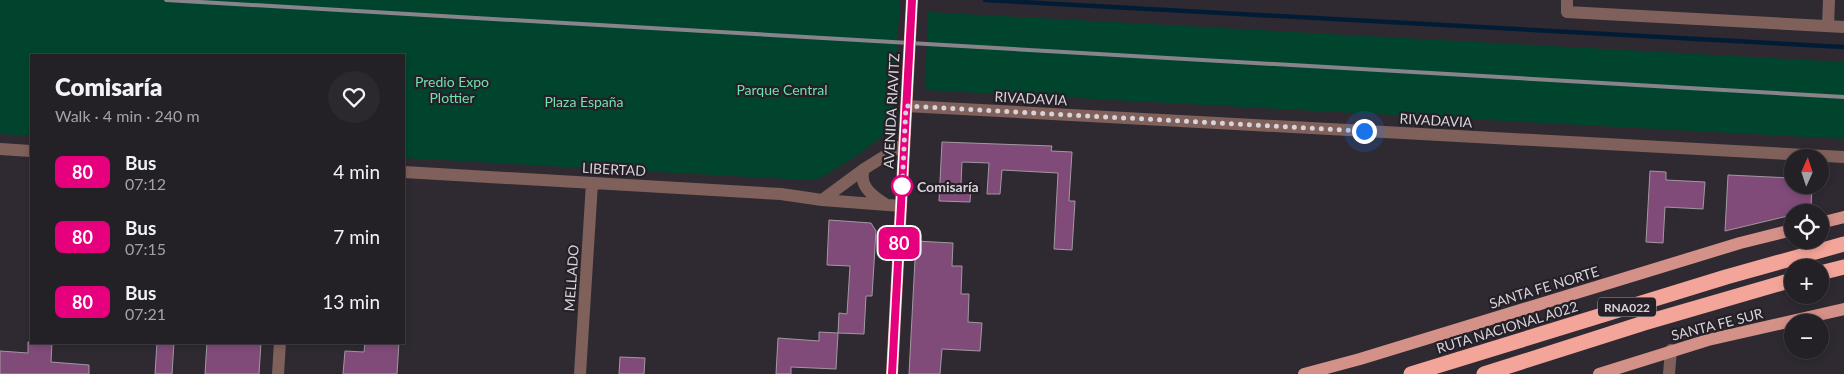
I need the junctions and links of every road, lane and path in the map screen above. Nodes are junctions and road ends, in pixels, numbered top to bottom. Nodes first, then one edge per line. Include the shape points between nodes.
1 (912, 0) edge
2 (1829, 0) edge
3 (1567, 6) edge
4 (1828, 26) junction
5 (1844, 27) edge
6 (906, 106) junction
7 (904, 144) junction
8 (0, 149) edge
9 (30, 151) edge
10 (1844, 157) edge
11 (864, 169) junction
12 (405, 172) edge
13 (592, 183) junction
14 (822, 200) junction
15 (886, 205) junction
16 (901, 206) junction
17 (1844, 217) edge
18 (1829, 221) edge
19 (1784, 232) edge
20 (1844, 244) edge
21 (1844, 267) edge
22 (1829, 271) edge
23 (1784, 282) edge
24 (1844, 309) edge
25 (280, 344) edge
26 (1671, 350) junction
27 (278, 374) edge
28 (580, 374) edge
29 (892, 374) edge
30 (1304, 374) edge
31 (1411, 374) edge
32 (1484, 374) edge
33 (1599, 374) edge
34 (1669, 374) edge

1 - 6 main road, AVENIDA RIAVITZ
2 - 4 street
3 - 4 street
4 - 5 street
6 - 7 main road, AVENIDA RIAVITZ
6 - 10 street, RIVADAVIA
7 - 11 street
7 - 16 main road, AVENIDA RIAVITZ
8 - 9 street
11 - 14 street
11 - 15 street via 866,188
12 - 13 street, LIBERTAD
13 - 14 street, LIBERTAD via 781,194
13 - 28 street, MELLADO
14 - 15 street, LIBERTAD
15 - 16 street, LIBERTAD
16 - 29 main road, AVENIDA RIAVITZ
17 - 18 main road
19 - 30 main road, SANTA FE NORTE
20 - 31 highway, RUTA NACIONAL A022 / RNA022
21 - 22 highway
23 - 32 highway, RNA022
24 - 26 main road, SANTA FE SUR
25 - 27 street
26 - 33 main road, SANTA FE SUR
26 - 34 street

